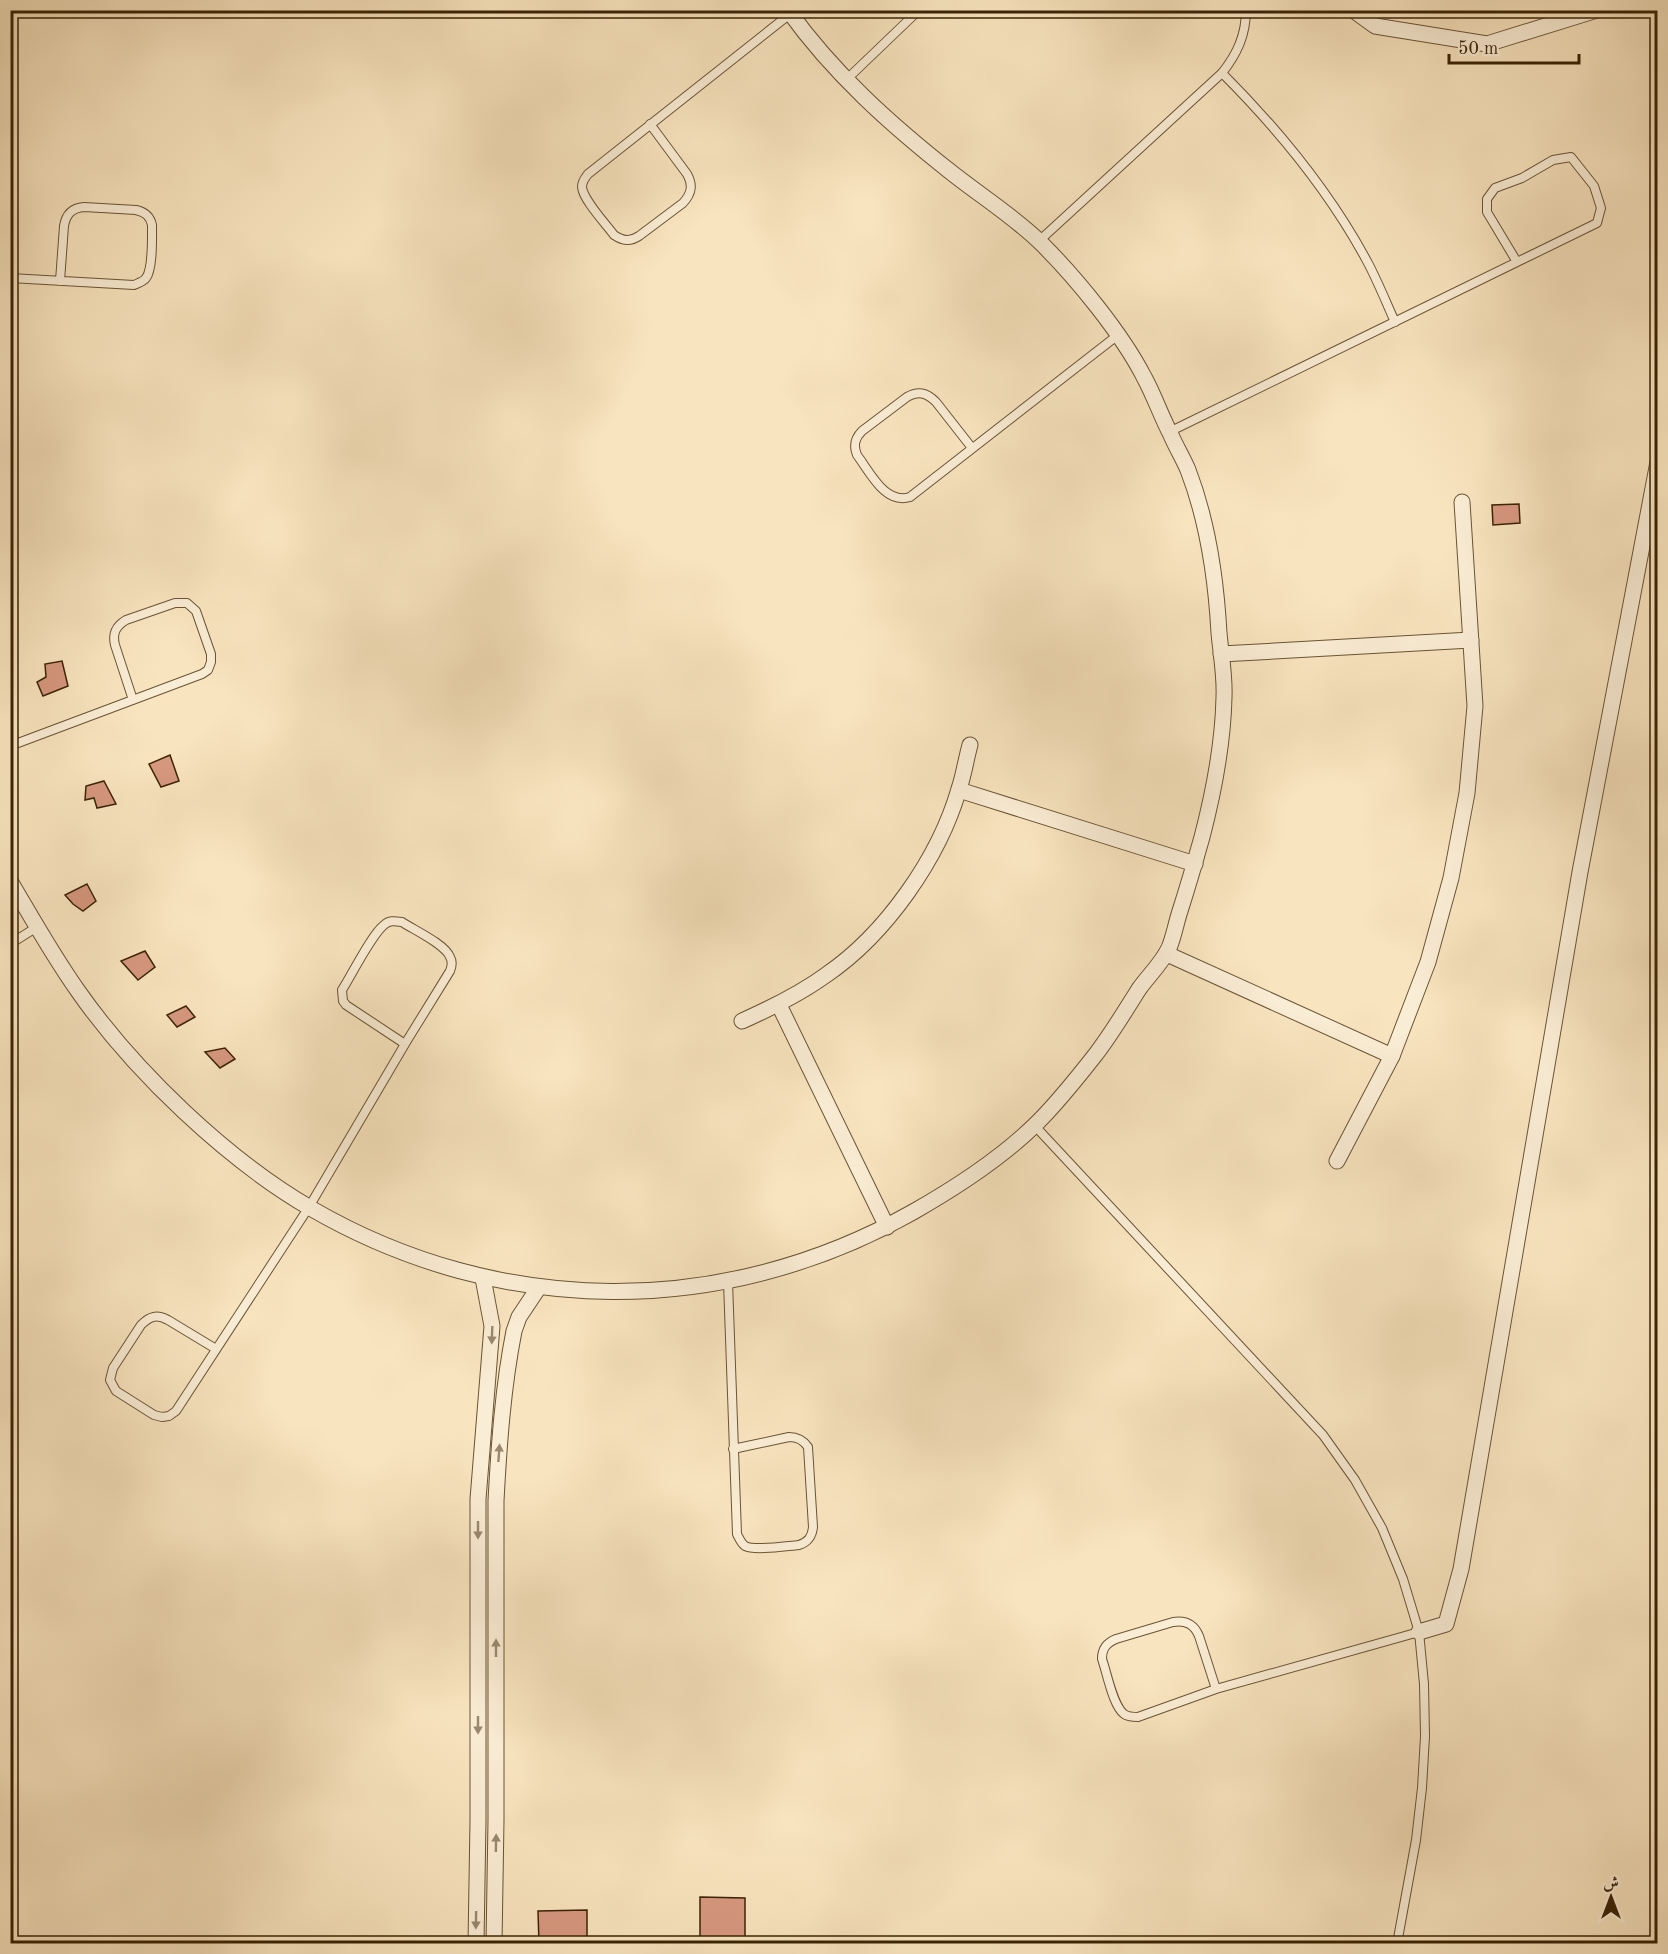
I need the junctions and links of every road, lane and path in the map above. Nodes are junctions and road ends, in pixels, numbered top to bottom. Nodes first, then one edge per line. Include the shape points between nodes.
1 (919, 10) edge
2 (1246, 10) edge
3 (1353, 10) edge
4 (1597, 10) edge
5 (789, 12) edge
6 (1222, 73) junction
7 (846, 80) junction
8 (650, 124) junction
9 (1039, 241) junction
10 (1516, 262) junction
11 (10, 278) edge
12 (60, 281) junction
13 (1395, 322) junction
14 (1118, 335) junction
15 (1169, 432) junction
16 (972, 448) junction
17 (1658, 462) edge
18 (1462, 502) dead end
19 (1471, 640) junction
20 (1221, 654) junction
21 (133, 700) junction
22 (970, 745) dead end
23 (10, 746) edge
24 (959, 790) junction
25 (1195, 864) junction
26 (10, 881) edge
27 (37, 927) junction
28 (10, 945) edge
29 (1167, 954) junction
30 (779, 1005) junction
31 (742, 1021) dead end
32 (405, 1044) junction
33 (1392, 1056) junction
34 (1035, 1126) junction
35 (1337, 1161) dead end
36 (309, 1207) junction
37 (887, 1227) junction
38 (483, 1278) junction
39 (728, 1282) junction
40 (539, 1287) junction
41 (216, 1349) junction
42 (488, 1384) junction
43 (506, 1386) junction
44 (733, 1449) junction
45 (1419, 1632) junction
46 (1216, 1689) junction
47 (476, 1944) edge
48 (494, 1944) edge
49 (1397, 1944) edge

1 - 7 lane
2 - 6 lane via 1243,37
3 - 4 street via 1375,26 1486,44
5 - 7 street
5 - 8 lane
6 - 9 lane
6 - 13 lane via 1282,136 1317,182 1369,264
7 - 9 street via 896,127
8 - 8 lane via 583,180 585,197 614,236 626,241 633,240 683,203 692,189 687,174
9 - 14 street
10 - 10 lane via 1597,223 1600,208 1594,186 1571,157 1553,160 1495,188 1486,199 1486,212
10 - 13 lane
11 - 12 lane
12 - 12 lane via 134,285 141,282 150,270 151,219 135,210 84,207 70,212 64,226
13 - 15 lane
14 - 15 street via 1143,374
14 - 16 lane
15 - 20 street via 1187,468 1204,522 1216,578
16 - 16 lane via 910,497 901,499 886,493 854,448 857,435 914,393 930,396
17 - 45 street via 1580,872 1461,1569 1446,1624
18 - 19 street
19 - 20 street
19 - 33 street via 1474,717 1467,793 1451,878 1428,962
20 - 25 street via 1225,693 1220,751
21 - 21 lane via 208,669 211,654 196,611 187,603 175,603 126,620 115,630 113,638
21 - 23 lane
22 - 24 street
24 - 25 street
24 - 30 street via 938,843 908,893 871,937 828,975
25 - 29 street
26 - 27 street
27 - 28 lane
27 - 36 street via 79,993 129,1054 184,1111 243,1162
29 - 33 street
29 - 34 street via 1141,986 1110,1036
30 - 31 street
30 - 37 street
32 - 32 lane via 452,963 444,948 396,921 379,930 342,996 346,1005
32 - 36 lane
33 - 35 street
34 - 37 street via 940,1197
34 - 45 lane via 1323,1435 1382,1528
36 - 38 street via 393,1248
36 - 41 lane
37 - 39 street via 836,1250
38 - 40 street
38 -> 42 street via 492,1326
39 - 40 street via 633,1291
39 - 44 lane
40 - 43 street via 514,1331
41 - 41 lane via 161,1316 153,1316 141,1325 113,1368 110,1380 116,1391 154,1415 170,1416
42 - 43 street
42 -> 47 street via 478,1499
48 -> 43 street via 496,1501
44 - 44 lane via 740,1541 753,1548 805,1543 813,1527 808,1447 796,1437 789,1437
45 - 46 lane
45 - 49 lane via 1425,1726 1422,1788
46 - 46 lane via 1129,1717 1117,1705 1102,1653 1116,1639 1173,1622 1189,1623 1199,1636

